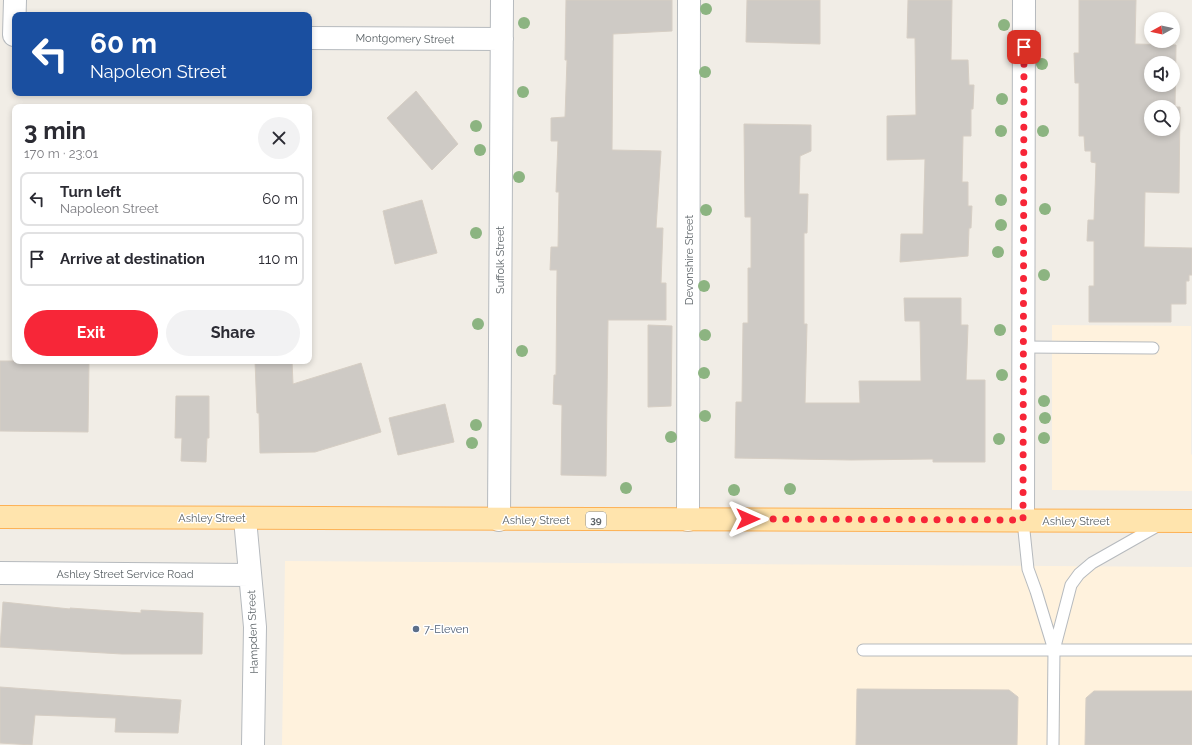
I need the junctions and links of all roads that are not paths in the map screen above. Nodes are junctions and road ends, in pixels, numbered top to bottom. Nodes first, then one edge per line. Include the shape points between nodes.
1 (15, 0) edge
2 (502, 0) edge
3 (689, 0) edge
4 (1024, 0) edge
5 (13, 12) edge
6 (12, 21) edge
7 (10, 35) edge
8 (312, 38) edge
9 (502, 39) junction
10 (1024, 347) junction
11 (1153, 348) dead end
12 (0, 517) edge
13 (245, 519) junction
14 (499, 520) junction
15 (688, 520) junction
16 (1023, 520) junction
17 (1166, 521) junction
18 (1192, 521) edge
19 (0, 573) edge
20 (250, 575) junction
21 (863, 650) dead end
22 (1054, 650) junction
23 (1192, 650) edge
24 (253, 745) edge
25 (1053, 745) edge

1 - 5 street
2 - 9 street, Suffolk Street
3 - 15 street, Devonshire Street
4 - 10 street
6 - 7 street
8 - 9 street, Montgomery Street
9 - 14 street, Suffolk Street
10 - 11 lane
10 - 16 street
12 - 13 main road, Ashley Street / 39
13 - 14 main road, Ashley Street / 39
13 - 20 street, Hampden Street
14 - 15 main road, Ashley Street / 39
15 - 16 main road, Ashley Street / 39
16 - 17 main road, Ashley Street / 39
16 - 22 lane via 1028,569
17 - 18 main road, Ashley Street / 39
17 - 22 lane via 1092,563 1079,574 1071,584
19 - 20 street, Ashley Street Service Road
20 - 24 street, Hampden Street via 255,627
21 - 22 lane
22 - 23 lane
22 - 25 lane

